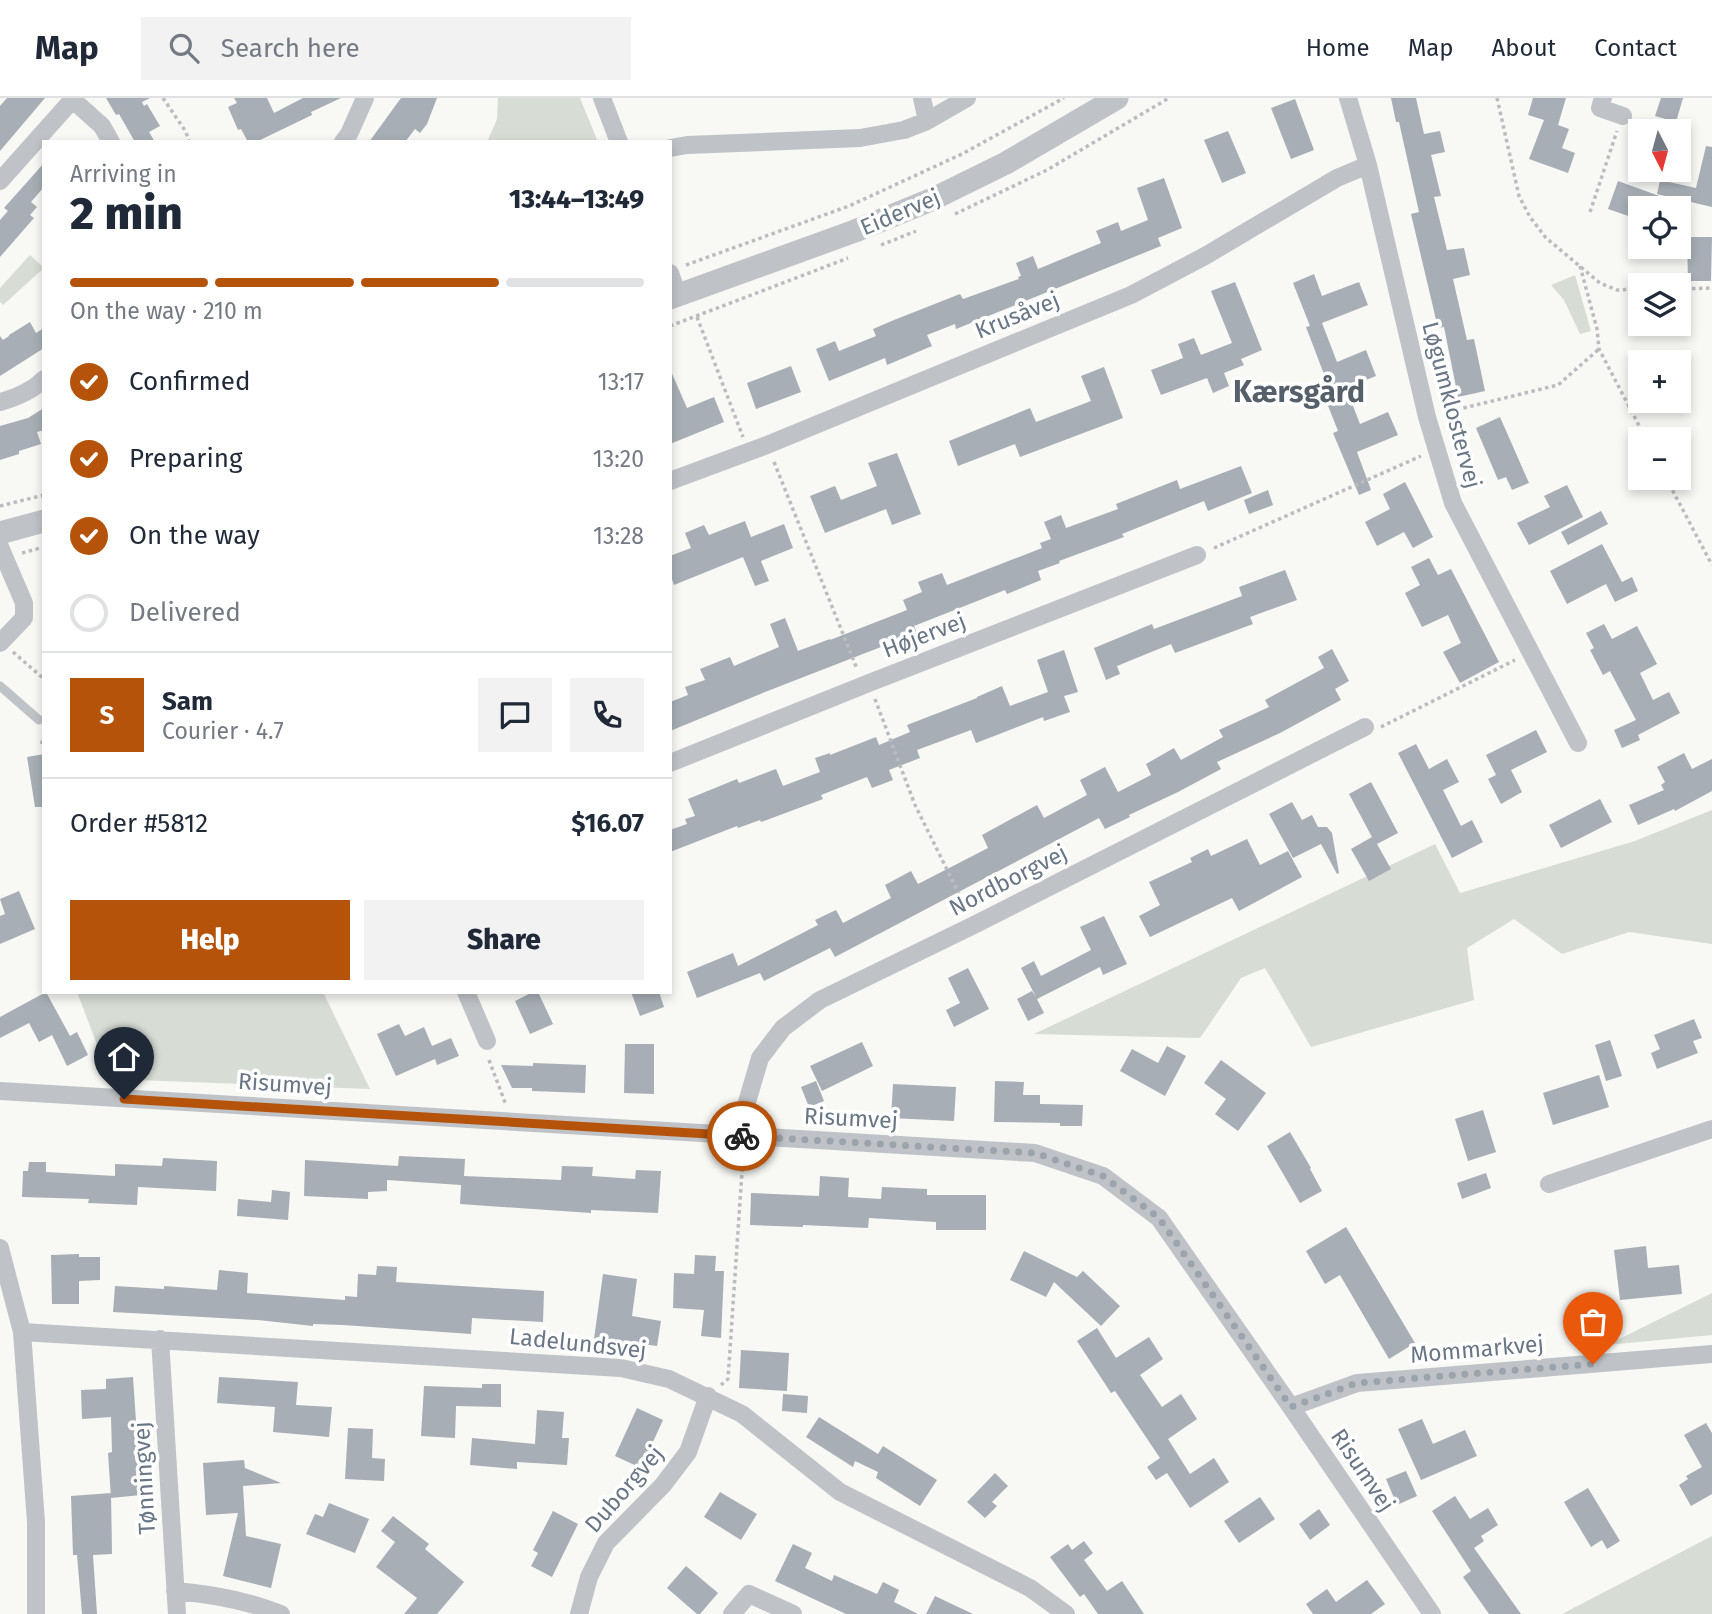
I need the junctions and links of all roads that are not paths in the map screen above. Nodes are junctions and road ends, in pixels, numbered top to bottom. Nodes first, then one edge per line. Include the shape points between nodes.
1 (365, 98) edge
2 (602, 98) edge
3 (922, 98) edge
4 (967, 98) edge
5 (1117, 98) edge
6 (1348, 98) edge
7 (1603, 98) edge
8 (73, 99) edge
9 (1622, 116) road end
10 (927, 121) junction
11 (110, 140) edge
12 (344, 140) edge
13 (618, 140) edge
14 (672, 148) edge
15 (1368, 164) junction
16 (0, 181) edge
17 (677, 270) edge
18 (674, 297) edge
19 (42, 381) edge
20 (0, 402) edge
21 (672, 480) edge
22 (42, 522) edge
23 (0, 533) edge
24 (0, 547) edge
25 (1197, 555) road end
26 (1, 642) edge
27 (0, 686) edge
28 (39, 720) dead end
29 (1365, 727) road end
30 (1578, 743) dead end
31 (672, 762) edge
32 (467, 994) edge
33 (487, 1041) road end
34 (0, 1091) edge
35 (1712, 1129) edge
36 (737, 1136) junction
37 (1549, 1184) dead end
38 (0, 1248) edge
39 (22, 1332) junction
40 (160, 1339) junction
41 (1712, 1354) edge
42 (708, 1396) junction
43 (1291, 1407) junction
44 (175, 1591) junction
45 (1063, 1613) edge
46 (36, 1614) edge
47 (177, 1614) edge
48 (281, 1614) edge
49 (579, 1614) edge
50 (732, 1614) edge
51 (793, 1614) edge
52 (1432, 1614) edge

1 - 12 street
2 - 13 street
3 - 10 street
4 - 10 street
5 - 18 street, Eidervej via 1006,163 933,199
6 - 15 street, Løgumklostervej
7 - 9 street via 1600,108
8 - 11 street via 102,126
8 - 16 street
10 - 14 street via 860,138
15 - 21 street, Krusåvej via 1130,295
15 - 30 street, Løgumklostervej via 1427,417 1453,502
17 - 18 street
19 - 20 street
22 - 23 street
24 - 26 street via 24,603 24,618
25 - 31 street, Højervej
27 - 28 lane
29 - 36 street, Nordborgvej via 820,1000 783,1028 760,1058
32 - 33 street
34 - 36 street, Risumvej
35 - 37 street
36 - 43 street, Risumvej via 1035,1153 1103,1176 1159,1218
38 - 39 street
39 - 40 street, Ladelundsvej
39 - 46 street via 36,1522
40 - 42 street, Ladelundsvej via 621,1368 669,1379
40 - 44 street, Tønningvej
41 - 43 street, Mommarkvej via 1357,1383
42 - 45 street, Ladelundsvej via 742,1413 840,1492 1030,1588
42 - 49 street, Duborgvej via 688,1452 663,1485 606,1543 589,1577
43 - 52 street, Risumvej
44 - 47 street, Tønningvej
44 - 48 street via 212,1594
50 - 51 street via 749,1594

